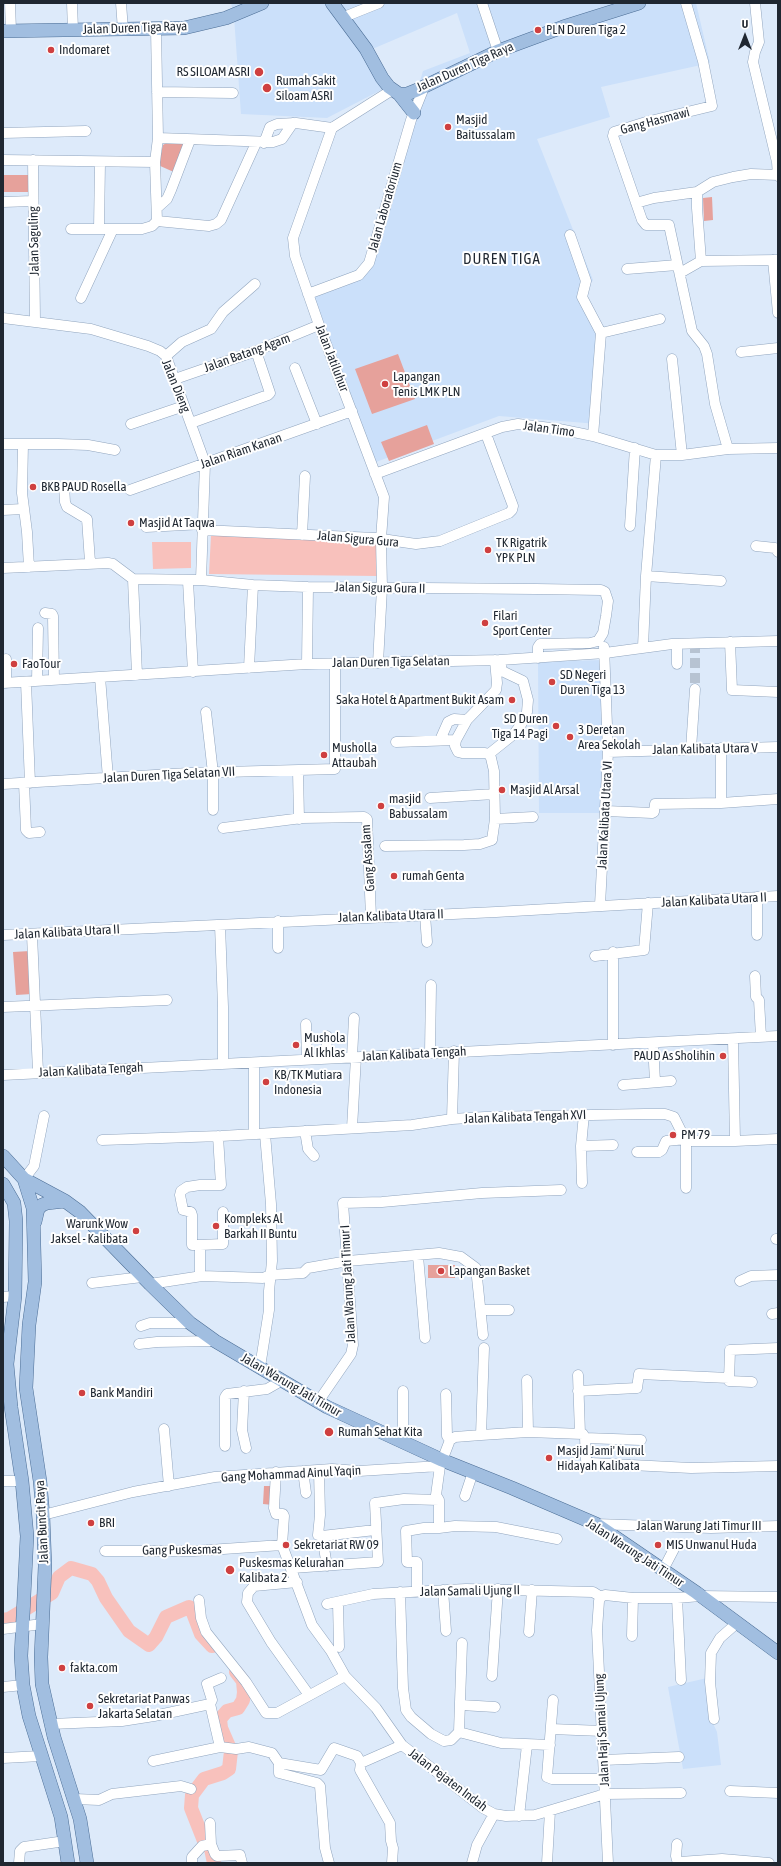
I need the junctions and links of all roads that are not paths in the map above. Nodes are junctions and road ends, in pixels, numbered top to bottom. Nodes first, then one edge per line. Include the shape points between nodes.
1 (10, 3) edge
2 (72, 3) edge
3 (121, 3) edge
4 (262, 3) edge
5 (332, 3) edge
6 (379, 3) edge
7 (482, 3) edge
8 (639, 3) edge
9 (686, 3) edge
10 (755, 3) edge
11 (344, 17) junction
12 (156, 29) junction
13 (73, 30) junction
14 (123, 30) junction
15 (7, 31) edge
16 (498, 51) junction
17 (425, 85) junction
18 (157, 92) junction
19 (395, 92) junction
20 (233, 93) dead end
21 (414, 113) junction
22 (293, 123) junction
23 (332, 128) junction
24 (86, 131) dead end
25 (3, 133) edge
26 (158, 138) junction
27 (190, 140) junction
28 (260, 143) junction
29 (3, 160) edge
30 (33, 160) junction
31 (100, 162) junction
32 (155, 162) junction
33 (778, 175) edge
34 (697, 192) junction
35 (33, 201) junction
36 (3, 202) edge
37 (636, 203) junction
38 (157, 208) junction
39 (157, 221) junction
40 (71, 229) dead end
41 (99, 229) junction
42 (113, 229) junction
43 (570, 235) dead end
44 (701, 260) junction
45 (775, 260) edge
46 (627, 269) dead end
47 (679, 269) junction
48 (255, 284) dead end
49 (308, 294) junction
50 (80, 298) dead end
51 (778, 313) edge
52 (3, 318) edge
53 (660, 319) dead end
54 (35, 321) junction
55 (319, 325) junction
56 (601, 332) junction
57 (778, 348) edge
58 (256, 351) junction
59 (741, 352) dead end
60 (166, 356) junction
61 (672, 359) dead end
62 (295, 368) dead end
63 (175, 379) junction
64 (184, 406) junction
65 (352, 411) junction
66 (192, 423) junction
67 (131, 424) dead end
68 (317, 424) junction
69 (486, 434) junction
70 (593, 436) junction
71 (3, 444) edge
72 (23, 444) junction
73 (636, 448) junction
74 (778, 448) edge
75 (728, 449) junction
76 (114, 450) dead end
77 (656, 455) junction
78 (682, 455) junction
79 (205, 463) junction
80 (375, 474) junction
81 (304, 476) dead end
82 (64, 486) dead end
83 (130, 490) dead end
84 (23, 509) junction
85 (3, 510) edge
86 (630, 526) dead end
87 (146, 527) dead end
88 (202, 527) junction
89 (302, 535) junction
90 (381, 539) junction
91 (756, 546) dead end
92 (778, 552) edge
93 (90, 562) junction
94 (29, 567) junction
95 (3, 568) edge
96 (646, 576) junction
97 (133, 579) junction
98 (200, 580) junction
99 (188, 581) junction
100 (721, 581) dead end
101 (253, 585) junction
102 (308, 587) junction
103 (382, 588) junction
104 (45, 613) dead end
105 (38, 628) dead end
106 (602, 637) junction
107 (778, 641) edge
108 (730, 642) junction
109 (677, 644) junction
110 (643, 647) junction
111 (605, 653) junction
112 (538, 658) junction
113 (6, 659) dead end
114 (498, 660) junction
115 (335, 663) junction
116 (378, 663) junction
117 (307, 664) junction
118 (677, 664) dead end
119 (249, 668) junction
120 (192, 672) junction
121 (497, 674) junction
122 (507, 674) junction
123 (137, 675) junction
124 (100, 677) junction
125 (54, 680) junction
126 (37, 681) junction
127 (26, 682) junction
128 (5, 683) edge
129 (695, 689) tunnel mouth
130 (778, 692) edge
131 (206, 712) dead end
132 (467, 720) junction
133 (440, 740) junction
134 (456, 740) junction
135 (396, 742) dead end
136 (778, 747) edge
137 (721, 748) junction
138 (691, 749) junction
139 (608, 752) junction
140 (489, 754) junction
141 (298, 770) junction
142 (213, 773) junction
143 (108, 778) junction
144 (27, 783) junction
145 (3, 784) edge
146 (494, 794) junction
147 (430, 798) dead end
148 (778, 799) edge
149 (721, 803) junction
150 (214, 810) dead end
151 (606, 811) junction
152 (533, 817) dead end
153 (299, 819) junction
154 (495, 819) junction
155 (223, 828) dead end
156 (40, 832) dead end
157 (385, 846) dead end
158 (778, 896) edge
159 (757, 897) junction
160 (648, 903) junction
161 (600, 905) junction
162 (425, 914) junction
163 (371, 917) junction
164 (278, 921) junction
165 (220, 925) junction
166 (3, 935) edge
167 (32, 935) junction
168 (757, 935) dead end
169 (428, 942) dead end
170 (278, 948) dead end
171 (613, 952) junction
172 (595, 956) dead end
173 (755, 976) dead end
174 (431, 985) dead end
175 (167, 1000) dead end
176 (35, 1006) junction
177 (3, 1007) edge
178 (354, 1018) dead end
179 (306, 1024) dead end
180 (326, 1036) dead end
181 (778, 1036) edge
182 (761, 1037) junction
183 (733, 1039) junction
184 (654, 1043) junction
185 (613, 1045) junction
186 (454, 1051) junction
187 (430, 1052) junction
188 (354, 1057) junction
189 (326, 1058) junction
190 (307, 1059) junction
191 (223, 1064) junction
192 (254, 1064) junction
193 (38, 1072) junction
194 (3, 1075) edge
195 (671, 1081) dead end
196 (655, 1082) junction
197 (623, 1085) dead end
198 (584, 1114) junction
199 (44, 1116) dead end
200 (452, 1119) junction
201 (352, 1128) junction
202 (305, 1131) junction
203 (254, 1134) junction
204 (265, 1134) junction
205 (218, 1136) junction
206 (686, 1139) junction
207 (778, 1139) edge
208 (102, 1140) dead end
209 (735, 1141) junction
210 (613, 1145) dead end
211 (581, 1146) junction
212 (637, 1152) dead end
213 (3, 1156) edge
214 (314, 1156) dead end
215 (24, 1179) junction
216 (582, 1183) dead end
217 (3, 1184) edge
218 (686, 1188) dead end
219 (561, 1190) dead end
220 (65, 1201) junction
221 (223, 1212) dead end
222 (34, 1224) junction
223 (200, 1245) junction
224 (418, 1256) junction
225 (348, 1261) junction
226 (778, 1274) edge
227 (270, 1275) junction
228 (200, 1276) junction
229 (146, 1280) junction
230 (740, 1281) dead end
231 (92, 1283) dead end
232 (9, 1297) edge
233 (482, 1310) junction
234 (509, 1310) dead end
235 (190, 1323) junction
236 (141, 1326) dead end
237 (483, 1335) dead end
238 (425, 1338) dead end
239 (215, 1342) junction
240 (139, 1344) dead end
241 (484, 1348) dead end
242 (778, 1348) edge
243 (260, 1367) junction
244 (578, 1375) dead end
245 (527, 1380) dead end
246 (729, 1380) junction
247 (281, 1381) junction
248 (752, 1382) dead end
249 (244, 1391) junction
250 (404, 1391) dead end
251 (578, 1391) junction
252 (446, 1394) dead end
253 (318, 1402) junction
254 (7, 1407) edge
255 (164, 1429) dead end
256 (528, 1432) junction
257 (481, 1435) junction
258 (582, 1436) junction
259 (450, 1440) junction
260 (642, 1440) dead end
261 (403, 1442) junction
262 (225, 1446) dead end
263 (246, 1448) dead end
264 (441, 1463) junction
265 (778, 1466) edge
266 (319, 1470) junction
267 (303, 1471) junction
268 (276, 1472) junction
269 (473, 1472) junction
270 (3, 1481) edge
271 (22, 1481) junction
272 (169, 1486) junction
273 (306, 1493) dead end
274 (465, 1496) dead end
275 (439, 1500) junction
276 (43, 1515) junction
277 (596, 1524) junction
278 (778, 1526) edge
279 (439, 1528) junction
280 (375, 1530) junction
281 (322, 1536) junction
282 (557, 1540) dead end
283 (282, 1545) junction
284 (675, 1547) dead end
285 (105, 1551) dead end
286 (327, 1566) junction
287 (292, 1568) junction
288 (663, 1570) junction
289 (297, 1582) junction
290 (498, 1589) junction
291 (443, 1590) junction
292 (532, 1590) junction
293 (400, 1592) junction
294 (417, 1592) junction
295 (700, 1596) junction
296 (601, 1597) junction
297 (778, 1597) edge
298 (633, 1598) junction
299 (677, 1598) junction
300 (199, 1600) dead end
301 (338, 1602) junction
302 (327, 1604) dead end
303 (23, 1620) junction
304 (737, 1623) junction
305 (42, 1624) junction
306 (3, 1629) edge
307 (446, 1631) dead end
308 (530, 1632) dead end
309 (632, 1636) dead end
310 (462, 1643) dead end
311 (339, 1647) dead end
312 (778, 1654) edge
313 (345, 1676) junction
314 (492, 1676) dead end
315 (221, 1678) dead end
316 (681, 1680) dead end
317 (23, 1686) junction
318 (3, 1687) edge
319 (309, 1695) junction
320 (553, 1700) dead end
321 (210, 1704) junction
322 (461, 1705) junction
323 (495, 1707) dead end
324 (714, 1719) dead end
325 (51, 1724) junction
326 (551, 1729) junction
327 (602, 1731) junction
328 (459, 1732) junction
329 (402, 1745) junction
330 (527, 1745) junction
331 (550, 1745) junction
332 (227, 1748) junction
333 (41, 1756) junction
334 (679, 1757) dead end
335 (3, 1758) edge
336 (603, 1760) junction
337 (153, 1761) dead end
338 (361, 1762) junction
339 (279, 1763) junction
340 (604, 1779) junction
341 (191, 1789) dead end
342 (730, 1791) dead end
343 (681, 1793) dead end
344 (778, 1793) edge
345 (605, 1794) junction
346 (75, 1799) junction
347 (550, 1811) junction
348 (494, 1814) junction
349 (519, 1816) junction
350 (210, 1824) dead end
351 (65, 1842) junction
352 (677, 1844) dead end
353 (207, 1845) junction
354 (19, 1863) edge
355 (68, 1863) edge
356 (87, 1863) edge
357 (192, 1863) edge
358 (242, 1863) edge
359 (329, 1863) edge
360 (392, 1863) edge
361 (472, 1863) edge
362 (547, 1863) edge
363 (608, 1863) edge
364 (769, 1863) edge

1 - 15 street
2 - 13 street
3 - 14 street
4 - 12 main road, Jalan Duren Tiga Raya via 212,23
5 - 11 main road
6 - 11 street
7 - 16 street
8 - 16 main road, Jalan Duren Tiga Raya
9 - 37 street, Gang Hasmawi via 713,105 614,132 613,136
10 - 33 street via 759,42 753,62
11 - 19 main road via 382,78
12 - 14 main road, Jalan Duren Tiga Raya
12 - 18 street
13 - 14 main road, Jalan Duren Tiga Raya
13 - 15 main road, Jalan Duren Tiga Raya
16 - 17 main road, Jalan Duren Tiga Raya
17 - 19 main road, Jalan Duren Tiga Raya via 407,94
17 - 21 street, Jalan Laboratorium
18 - 20 street
18 - 26 street
19 - 21 main road
19 - 23 street
21 - 49 street, Jalan Laboratorium via 369,263 359,275
22 - 23 street
22 - 28 street via 282,139
22 - 28 street via 273,125
23 - 49 street, Jalan Jatiluhur via 293,238 295,256
24 - 25 street
26 - 27 street
26 - 32 street
27 - 28 street
27 - 38 street via 167,199
28 - 39 street via 221,220 216,224 209,226
29 - 30 street
30 - 31 street
30 - 35 street, Jalan Saguling
31 - 32 street
31 - 41 street
32 - 38 street
33 - 34 street via 751,174 733,177 713,182
34 - 37 street
34 - 44 street
35 - 36 street
35 - 54 street, Jalan Saguling
37 - 47 street, Gang Hasmawi via 646,225 669,225
38 - 39 street
39 - 42 street via 148,228
40 - 41 street
41 - 42 street
42 - 50 street
43 - 56 street via 586,281 582,297
44 - 45 street
44 - 47 street
45 - 51 street
46 - 47 street
47 - 75 street via 695,336 707,354 715,404
48 - 60 street via 223,312 211,329 182,342
49 - 55 street, Jalan Jatiluhur
52 - 54 street, Jalan Dieng
53 - 56 street
54 - 60 street, Jalan Dieng via 104,332 154,348
55 - 58 street, Jalan Batang Agam
55 - 65 street, Jalan Jatiluhur
56 - 70 street
57 - 59 street
58 - 63 street, Jalan Batang Agam
58 - 66 street via 270,393
60 - 63 street, Jalan Dieng
61 - 78 street
62 - 68 street
63 - 64 street, Jalan Dieng
64 - 66 street, Jalan Dieng
64 - 67 street
65 - 68 street, Jalan Riam Kanan
65 - 80 street, Jalan Jatiluhur
66 - 79 street, Jalan Dieng
68 - 79 street, Jalan Riam Kanan
69 - 70 street, Jalan Timo via 518,424
69 - 80 street, Jalan Timo
69 - 90 street, Jalan Sigura Gura via 513,506 512,510 440,541 416,544
70 - 73 street, Jalan Timo
71 - 72 street
72 - 76 street via 88,445
72 - 84 street
73 - 77 street, Jalan Timo
73 - 86 street
74 - 75 street, Jalan Timo
75 - 78 street, Jalan Timo
77 - 78 street, Jalan Timo
77 - 96 street
79 - 83 street, Jalan Riam Kanan
79 - 88 street, Jalan Dieng
80 - 90 street, Jalan Jatiluhur via 384,497
81 - 89 street
82 - 93 street via 67,507 88,519
84 - 85 street
84 - 94 street
87 - 88 street, Jalan Sigura Gura
88 - 89 street, Jalan Sigura Gura
88 - 98 street, Jalan Dieng
89 - 90 street, Jalan Sigura Gura
90 - 103 street, Jalan Jatiluhur
91 - 92 street via 775,548
93 - 94 street
93 - 97 street via 113,564
94 - 95 street
96 - 100 street
96 - 110 street
97 - 99 street, Jalan Sigura Gura II
97 - 123 street
98 - 99 street, Jalan Sigura Gura II
98 - 101 street, Jalan Sigura Gura II
99 - 120 street
101 - 102 street, Jalan Sigura Gura II
101 - 119 street
102 - 103 street, Jalan Sigura Gura II
102 - 117 street
103 - 106 street, Jalan Sigura Gura II via 603,591 608,601
103 - 116 street, Jalan Jatiluhur
104 - 125 street via 53,616
105 - 126 street
106 - 111 street, Jalan Sigura Gura II
106 - 112 street via 595,642 540,644
107 - 108 street, Jalan Duren Tiga Selatan
108 - 109 street, Jalan Duren Tiga Selatan
108 - 130 street via 732,690
109 - 110 street, Jalan Duren Tiga Selatan
109 - 118 street
110 - 111 street, Jalan Duren Tiga Selatan
111 - 112 street, Jalan Duren Tiga Selatan
111 - 139 street, Jalan Kalibata Utara VI
112 - 114 street, Jalan Duren Tiga Selatan
113 - 128 street
114 - 116 street, Jalan Duren Tiga Selatan
114 - 121 street
114 - 122 street via 502,671
115 - 116 street, Jalan Duren Tiga Selatan
115 - 117 street, Jalan Duren Tiga Selatan
115 - 141 street, Jalan Duren Tiga Selatan VII via 335,770
117 - 119 street, Jalan Duren Tiga Selatan
119 - 120 street, Jalan Duren Tiga Selatan
120 - 123 street, Jalan Duren Tiga Selatan
121 - 122 street
121 - 132 street via 496,690
122 - 140 street via 523,681 528,700 527,712 514,734
123 - 124 street, Jalan Duren Tiga Selatan
124 - 125 street, Jalan Duren Tiga Selatan
124 - 143 street
125 - 126 street, Jalan Duren Tiga Selatan
126 - 127 street, Jalan Duren Tiga Selatan
127 - 128 street, Jalan Duren Tiga Selatan
127 - 144 street
129 - 138 street
131 - 142 street
132 - 133 street via 454,719 448,722
132 - 134 street
133 - 134 street
133 - 135 street
134 - 140 street via 458,752
136 - 137 street, Jalan Kalibata Utara V
137 - 138 street, Jalan Kalibata Utara V
137 - 149 street
138 - 139 street, Jalan Kalibata Utara V
139 - 151 street, Jalan Kalibata Utara VI
140 - 146 street via 494,771
141 - 142 street, Jalan Duren Tiga Selatan VII
141 - 153 street
142 - 143 street, Jalan Duren Tiga Selatan VII
142 - 150 street
143 - 144 street, Jalan Duren Tiga Selatan VII
144 - 145 street, Jalan Duren Tiga Selatan VII
144 - 156 street via 26,830 29,833
146 - 147 street
146 - 154 street
148 - 149 street
149 - 151 street via 655,804 652,813
151 - 161 street, Jalan Kalibata Utara VI
152 - 154 street
153 - 155 street
153 - 163 street, Gang Assalam via 367,819
154 - 157 street via 494,835 488,842 464,845
158 - 159 street, Jalan Kalibata Utara II
159 - 160 street, Jalan Kalibata Utara II
159 - 168 street
160 - 161 street, Jalan Kalibata Utara II
160 - 171 street via 644,950
161 - 162 street, Jalan Kalibata Utara II
162 - 163 street, Jalan Kalibata Utara II
162 - 169 street
163 - 164 street, Jalan Kalibata Utara II
164 - 165 street, Jalan Kalibata Utara II
164 - 170 street
165 - 167 street, Jalan Kalibata Utara II
165 - 191 street
166 - 167 street, Jalan Kalibata Utara II
167 - 176 street
171 - 172 street
171 - 185 street
173 - 182 street
174 - 187 street
175 - 176 street
176 - 177 street
176 - 193 street
178 - 188 street
179 - 190 street
180 - 189 street
181 - 182 street, Jalan Kalibata Tengah
182 - 183 street, Jalan Kalibata Tengah
183 - 184 street, Jalan Kalibata Tengah
183 - 209 street
184 - 185 street, Jalan Kalibata Tengah
184 - 196 street
185 - 186 street, Jalan Kalibata Tengah
186 - 187 street, Jalan Kalibata Tengah
186 - 200 street, Jalan Kalibata Tengah XVI
187 - 188 street, Jalan Kalibata Tengah
188 - 189 street, Jalan Kalibata Tengah
188 - 201 street
189 - 190 street, Jalan Kalibata Tengah
190 - 192 street, Jalan Kalibata Tengah
191 - 192 street, Jalan Kalibata Tengah
191 - 193 street, Jalan Kalibata Tengah
192 - 203 street
193 - 194 street, Jalan Kalibata Tengah
195 - 196 street
196 - 197 street
198 - 200 street, Jalan Kalibata Tengah XVI
198 - 206 street, Jalan Kalibata Tengah XVI via 665,1114 674,1117
198 - 211 street
199 - 215 street via 34,1166
200 - 201 street via 412,1125
201 - 202 street
202 - 204 street
202 - 214 street via 308,1149
203 - 204 street
203 - 205 street
204 - 227 street via 271,1204
205 - 208 street
205 - 223 street via 220,1186 200,1185 187,1187 181,1191 180,1203 183,1210 191,1212 192,1215 192,1245
206 - 209 street via 694,1142
206 - 212 street via 666,1141 659,1152
206 - 218 street
207 - 209 street
210 - 211 street
211 - 216 street
213 - 215 main road
215 - 220 main road, Jalan Warung Jati Timur
215 - 222 main road, Jalan Buncit Raya
217 - 232 main road, Jalan Buncit Raya via 16,1211 17,1262
219 - 225 street, Jalan Warung Jati Timur I via 343,1203
220 - 222 main road via 42,1205 38,1209
220 - 229 main road, Jalan Warung Jati Timur via 125,1253
221 - 223 street via 223,1244
222 - 276 main road, Jalan Buncit Raya via 35,1282 29,1325 26,1388
223 - 228 street
224 - 225 street
224 - 233 street via 439,1253 461,1257 476,1268
224 - 238 street
225 - 227 street via 308,1268 303,1272
225 - 253 street, Jalan Warung Jati Timur I via 353,1345 351,1354
226 - 230 street via 757,1275
227 - 228 street via 263,1278
227 - 243 street via 269,1310
228 - 229 street
229 - 231 street
229 - 235 main road, Jalan Warung Jati Timur
232 - 254 main road, Jalan Buncit Raya
233 - 234 street
233 - 237 street
235 - 236 street via 150,1323
235 - 239 main road, Jalan Warung Jati Timur
239 - 240 street
239 - 243 main road, Jalan Warung Jati Timur
241 - 257 street
242 - 246 street via 731,1349
243 - 247 main road, Jalan Warung Jati Timur
244 - 251 street
245 - 256 street
246 - 248 street
246 - 251 street via 639,1374 637,1388
247 - 249 street via 267,1389
247 - 253 main road, Jalan Warung Jati Timur
249 - 262 street via 227,1394 224,1398
249 - 263 street via 242,1430
250 - 261 street
251 - 258 street
252 - 259 street via 447,1436
253 - 261 main road, Jalan Warung Jati Timur
254 - 271 main road, Jalan Buncit Raya
255 - 272 street
256 - 257 street
256 - 258 street
257 - 259 street via 455,1437
258 - 260 street
258 - 265 street via 586,1460 591,1463 691,1468
259 - 264 street
261 - 264 main road, Jalan Warung Jati Timur
264 - 266 street, Gang Mohammad Ainul Yaqin via 359,1470
264 - 269 main road, Jalan Warung Jati Timur
264 - 275 street via 436,1495
266 - 267 street, Gang Mohammad Ainul Yaqin
266 - 281 street via 318,1535
267 - 268 street, Gang Mohammad Ainul Yaqin
267 - 273 street
268 - 272 street, Gang Mohammad Ainul Yaqin via 222,1477
268 - 283 street via 274,1508 276,1514 284,1516
269 - 274 street
269 - 277 main road, Jalan Warung Jati Timur
270 - 271 street
271 - 303 main road, Jalan Buncit Raya via 27,1536
272 - 276 street, Gang Mohammad Ainul Yaqin via 133,1492
275 - 279 street
275 - 280 street via 404,1499 375,1503
276 - 305 main road, Jalan Buncit Raya
277 - 278 street, Jalan Warung Jati Timur III via 711,1528
277 - 288 main road, Jalan Warung Jati Timur
279 - 282 street via 496,1527
279 - 294 street via 406,1531 407,1562 417,1562
280 - 281 street
280 - 286 street via 378,1562
281 - 286 street
283 - 285 street, Gang Puskesmas via 194,1551
283 - 287 street, Jalan Pejaten Indah
284 - 288 street
286 - 287 street
287 - 289 street, Jalan Pejaten Indah
288 - 295 main road, Jalan Warung Jati Timur
289 - 313 street, Jalan Pejaten Indah via 312,1625
289 - 319 street via 254,1586 248,1593 247,1602 271,1642
290 - 291 street, Jalan Samali Ujung II
290 - 292 street, Jalan Samali Ujung II
290 - 314 street
291 - 294 street, Jalan Samali Ujung II
291 - 307 street
292 - 296 street, Jalan Samali Ujung II via 593,1592
292 - 308 street
293 - 294 street, Jalan Samali Ujung II
293 - 301 street, Jalan Samali Ujung II via 373,1594
293 - 328 street via 406,1710 431,1734 444,1741 451,1740
295 - 297 street, Jalan Samali Ujung II
295 - 299 street, Jalan Samali Ujung II
295 - 304 main road, Jalan Warung Jati Timur
296 - 298 street, Jalan Samali Ujung II via 605,1595
296 - 327 street, Jalan Haji Samali Ujung via 597,1630
298 - 299 street, Jalan Samali Ujung II
298 - 309 street
299 - 316 street
300 - 319 street via 206,1632 246,1682 266,1713 277,1713
301 - 302 street, Jalan Samali Ujung II
301 - 311 street
303 - 305 street
303 - 306 street
303 - 317 main road, Jalan Buncit Raya
304 - 312 main road, Jalan Warung Jati Timur
304 - 324 street via 720,1638 711,1653 710,1682
305 - 325 main road, Jalan Buncit Raya via 42,1684
310 - 322 street
313 - 319 street
313 - 329 street, Jalan Pejaten Indah via 376,1708
315 - 321 street via 207,1684 212,1700
317 - 318 street
317 - 333 main road, Jalan Buncit Raya
320 - 326 street
321 - 325 street via 122,1721
321 - 332 street
322 - 323 street
322 - 328 street
325 - 346 main road, Jalan Buncit Raya
326 - 327 street
326 - 331 street
327 - 336 street, Jalan Haji Samali Ujung
328 - 330 street via 501,1743
329 - 338 street
329 - 348 street, Jalan Pejaten Indah
330 - 331 street
330 - 349 street
331 - 340 street via 547,1776 549,1778
332 - 337 street
332 - 339 street via 249,1747 272,1753
333 - 335 street
333 - 351 main road, Jalan Buncit Raya via 56,1800
334 - 336 street
336 - 340 street, Jalan Haji Samali Ujung
338 - 339 street via 357,1756 334,1748 320,1770
338 - 360 street via 361,1772 390,1823
339 - 359 street via 279,1773 320,1786 325,1848
340 - 345 street, Jalan Haji Samali Ujung
341 - 346 street via 181,1786 112,1794 99,1800
342 - 344 street
343 - 345 street, Jalan Pejaten Indah
345 - 347 street, Jalan Pejaten Indah
345 - 363 street, Jalan Haji Samali Ujung
346 - 356 main road, Jalan Buncit Raya
347 - 349 street, Jalan Pejaten Indah
347 - 362 street
348 - 349 street, Jalan Pejaten Indah
348 - 361 street via 477,1845
350 - 353 street
351 - 354 street via 24,1847 20,1851
351 - 355 main road, Jalan Buncit Raya
352 - 364 street via 676,1856 680,1862 722,1859
353 - 357 street via 192,1857
353 - 358 street via 216,1855 240,1855

